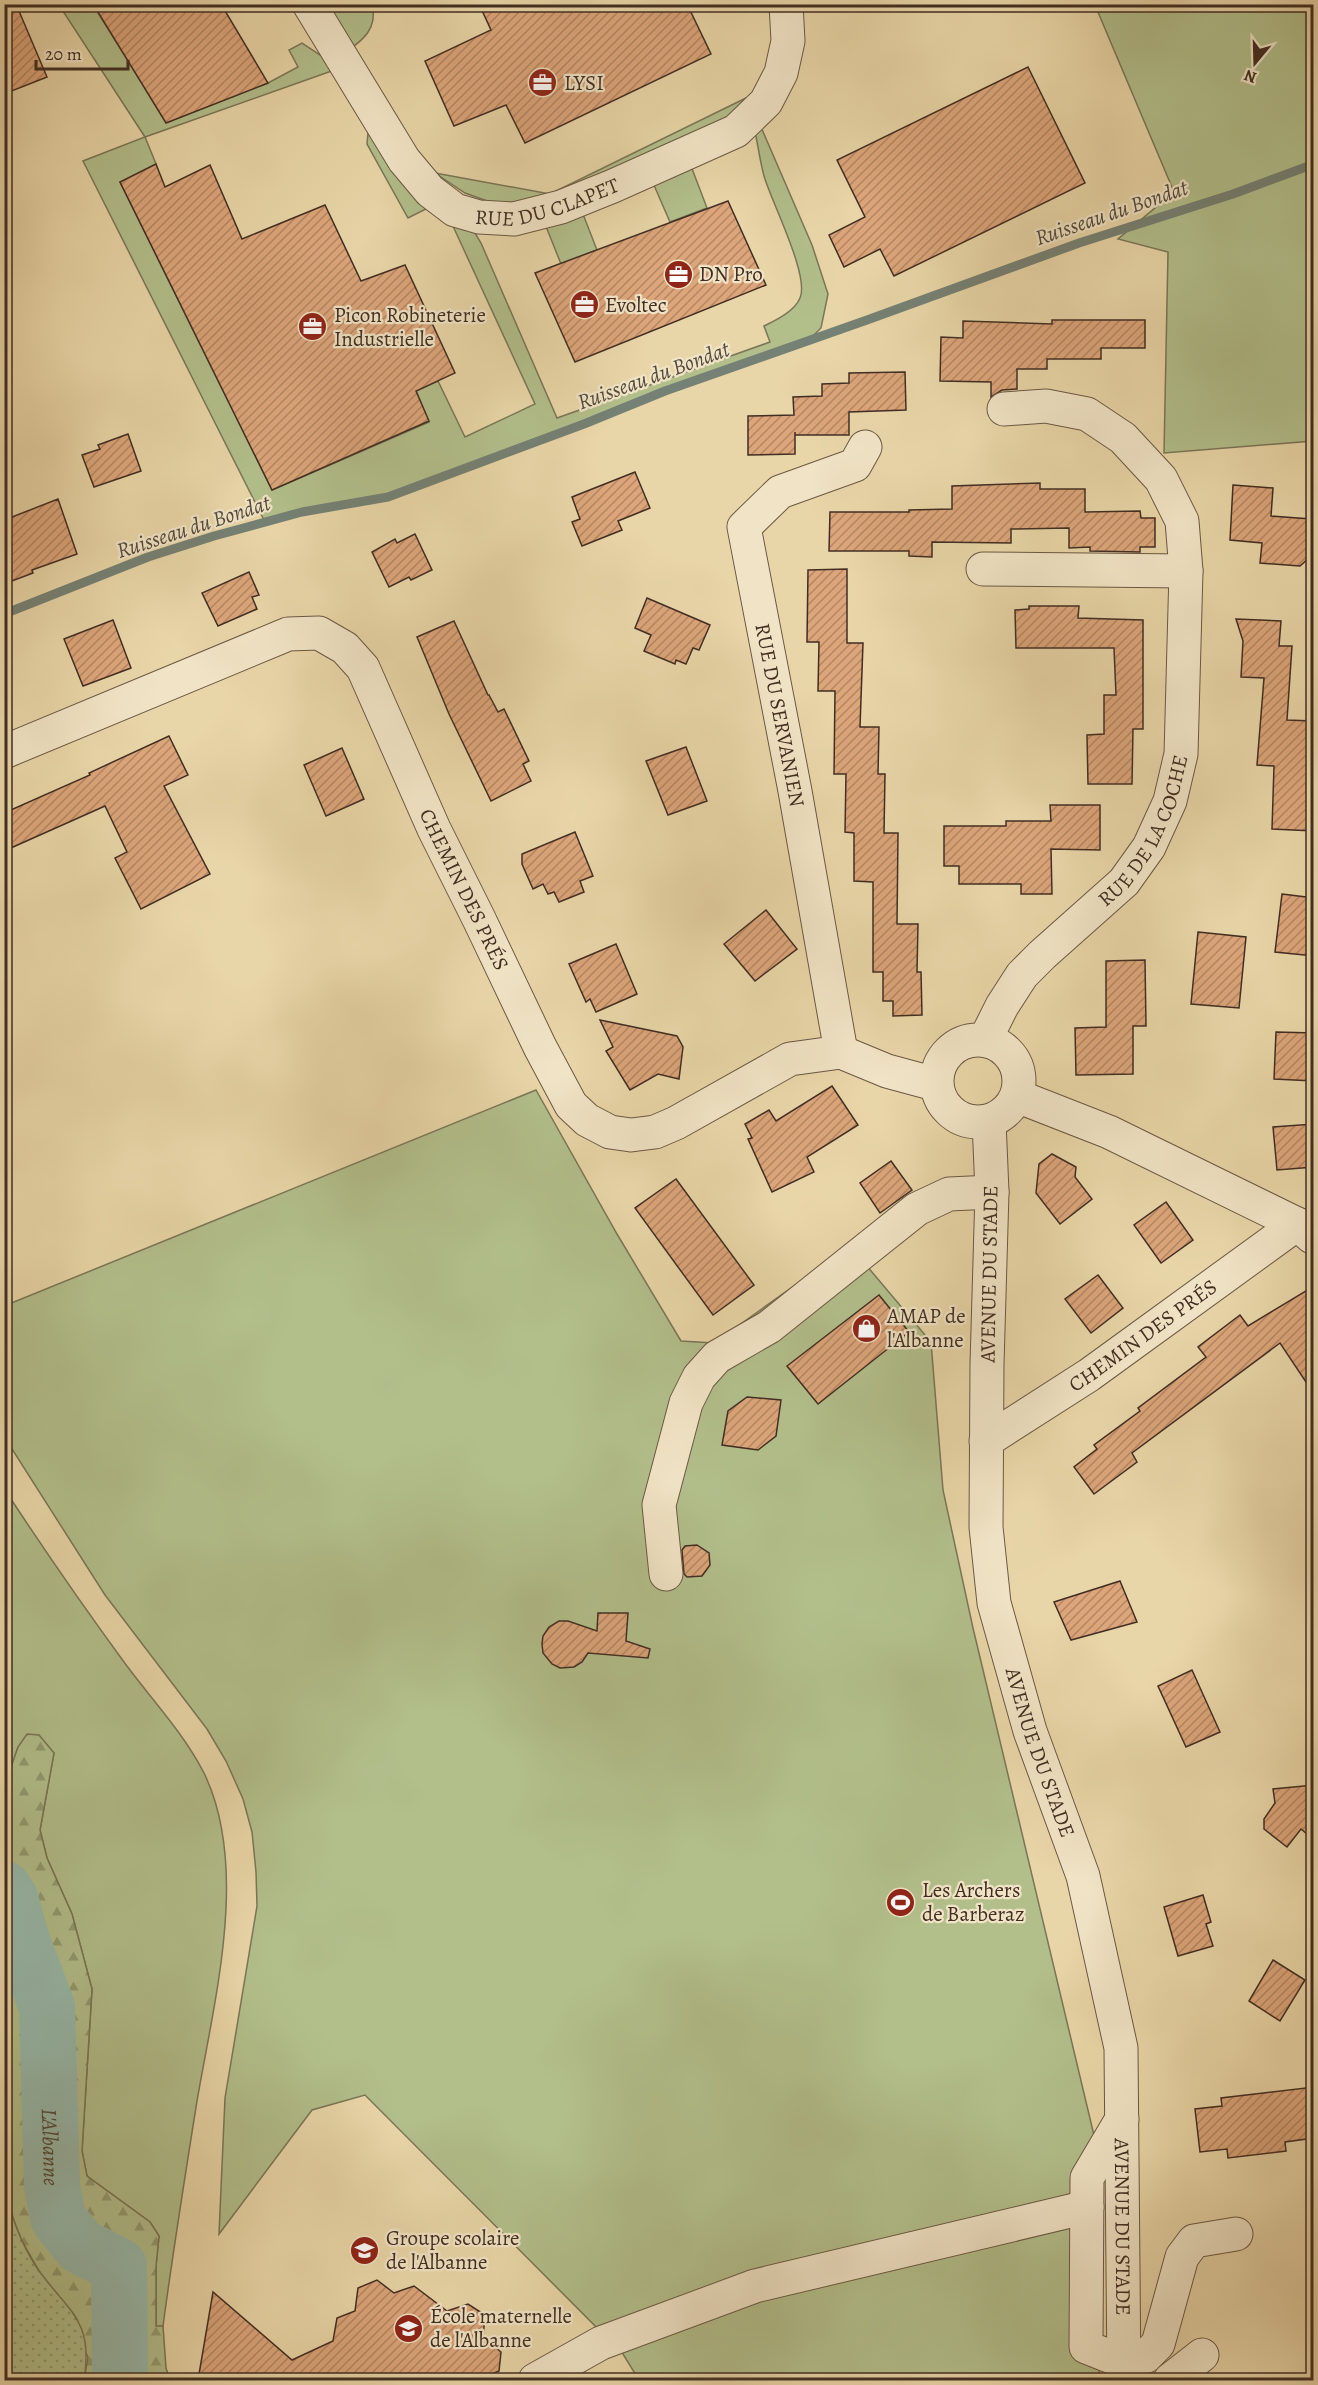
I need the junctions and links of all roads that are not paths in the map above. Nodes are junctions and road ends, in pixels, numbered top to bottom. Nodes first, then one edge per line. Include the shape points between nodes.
1 (309, 4) edge
2 (786, 4) edge
3 (1004, 409) dead end
4 (865, 447) dead end
5 (983, 569) dead end
6 (1186, 571) junction
7 (4, 752) edge
8 (985, 1040) junction
9 (842, 1052) junction
10 (935, 1084) junction
11 (1017, 1096) junction
12 (989, 1121) junction
13 (992, 1192) junction
14 (1305, 1231) edge
15 (986, 1441) junction
16 (666, 1574) dead end
17 (1122, 2119) junction
18 (1087, 2207) junction
19 (1236, 2234) dead end
20 (1202, 2355) dead end
21 (1124, 2371) edge
22 (535, 2380) edge
23 (1170, 2380) edge

1 - 2 street, RUE DU CLAPET via 404,160 430,191 455,210 479,218 514,219 561,207 736,131 766,102 781,73 788,40
3 - 6 street, RUE DE LA COCHE via 1046,406 1087,414 1123,438 1161,479 1182,521
4 - 9 street, RUE DU SERVANIEN via 855,465 780,492 744,527
5 - 6 street
6 - 8 street, RUE DE LA COCHE via 1181,754 1170,801 1149,847 1124,882 1022,975
7 - 9 street, CHEMIN DES PRÉS via 288,634 319,633 345,648 363,668 434,829 540,1047 571,1105 587,1120 610,1132 655,1132 790,1059
8 - 10 street via 955,1047 944,1057
8 - 11 street via 1006,1051 1014,1061 1018,1072
9 - 10 street via 887,1071
10 - 12 street via 949,1111 975,1123
11 - 12 street via 1001,1116
11 - 14 street, CHEMIN DES PRÉS via 1109,1132
12 - 13 street, AVENUE DU STADE
13 - 15 street, AVENUE DU STADE
13 - 16 street via 949,1194 917,1209 769,1327 717,1357 699,1377 686,1403 659,1504
14 - 15 street, CHEMIN DES PRÉS
15 - 17 street, AVENUE DU STADE via 986,1527 994,1603 1030,1731 1083,1876 1121,2048
17 - 18 street via 1087,2178
17 - 21 street, AVENUE DU STADE
18 - 21 street via 1086,2347
18 - 22 street via 755,2286 601,2343
19 - 21 street via 1194,2241 1182,2257 1158,2344
20 - 23 street

